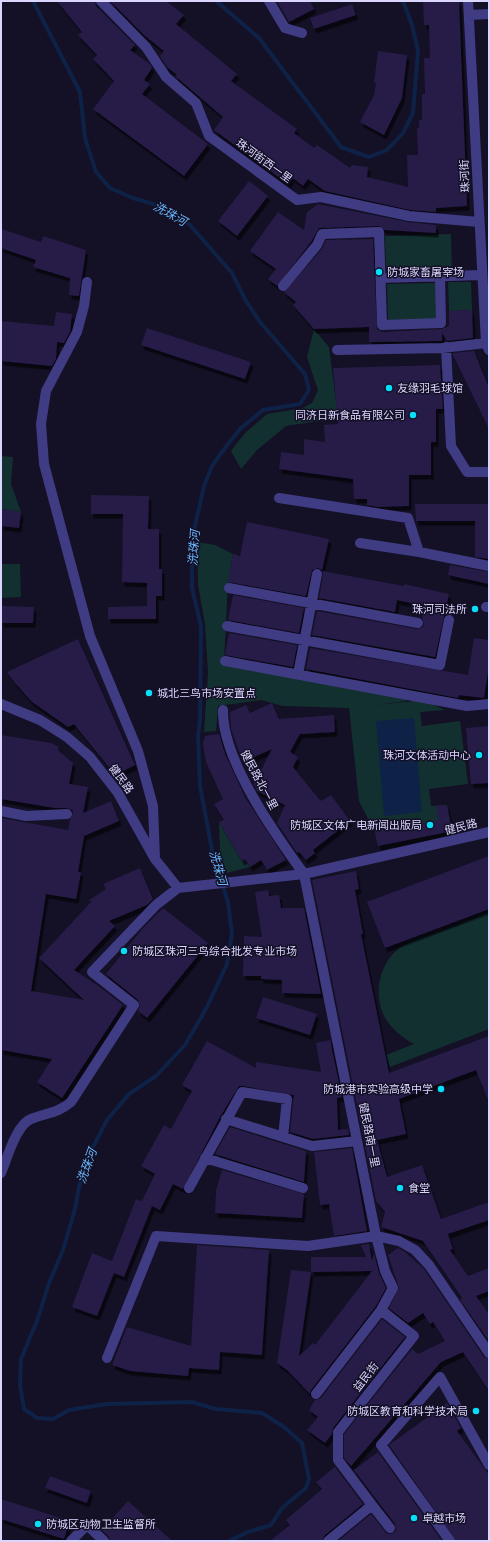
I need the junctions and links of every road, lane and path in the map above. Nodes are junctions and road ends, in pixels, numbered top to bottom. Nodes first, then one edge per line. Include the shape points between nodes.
1 (101, 1) edge
2 (269, 1) edge
3 (468, 1) edge
4 (489, 14) edge
5 (468, 15) junction
6 (302, 33) dead end
7 (479, 222) junction
8 (485, 261) edge
9 (482, 275) junction
10 (440, 276) junction
11 (381, 278) junction
12 (88, 282) dead end
13 (283, 286) dead end
14 (488, 346) edge
15 (446, 347) junction
16 (337, 350) dead end
17 (489, 472) edge
18 (279, 498) dead end
19 (360, 543) dead end
20 (419, 552) junction
21 (489, 566) edge
22 (317, 574) dead end
23 (229, 588) dead end
24 (311, 603) junction
25 (449, 620) dead end
26 (418, 623) dead end
27 (227, 626) dead end
28 (304, 640) junction
29 (225, 661) dead end
30 (298, 674) junction
31 (1, 704) edge
32 (489, 704) edge
33 (223, 710) dead end
34 (1, 811) edge
35 (67, 814) dead end
36 (489, 832) edge
37 (154, 859) junction
38 (304, 874) junction
39 (178, 888) junction
40 (226, 1119) junction
41 (283, 1137) junction
42 (357, 1141) junction
43 (205, 1158) junction
44 (1, 1173) edge
45 (189, 1188) dead end
46 (303, 1188) dead end
47 (376, 1236) junction
48 (381, 1310) junction
49 (489, 1353) edge
50 (107, 1358) dead end
51 (316, 1394) dead end
52 (489, 1465) edge
53 (372, 1505) junction
54 (390, 1528) dead end
55 (71, 1541) edge
56 (104, 1541) edge
57 (328, 1541) edge
58 (450, 1541) edge

1 - 7 street, 珠河街西一里 via 146,47 166,77 196,103 209,136 297,200 321,197 409,216
2 - 6 street via 284,28
3 - 5 street, 珠河街
4 - 5 street
5 - 7 street, 珠河街
7 - 8 street, 珠河街
8 - 9 street, 珠河街
9 - 10 street
9 - 14 street, 珠河街
10 - 11 street
10 - 11 street via 441,323 382,325
11 - 13 street via 379,232 322,234 317,245
12 - 37 street via 77,332 46,391 41,424 44,464 90,636 138,751 153,806
14 - 15 street
15 - 16 street
15 - 17 street via 451,446 467,472
18 - 20 street via 408,518
19 - 20 street
20 - 21 street
22 - 24 street
23 - 24 street
24 - 26 street
24 - 28 street
25 - 28 street via 440,665
27 - 28 street
28 - 30 street
29 - 30 street
30 - 32 street via 467,706
31 - 37 street, 健民路 via 40,720 67,737 90,757 118,793
33 - 38 street, 健民路北一里 via 223,725 229,747 253,796 281,843
34 - 35 street via 26,816
36 - 38 street, 健民路
37 - 39 street, 健民路
38 - 39 street, 健民路
38 - 42 street, 健民路南一里
39 - 44 street via 156,905 92,972 134,1005 71,1102 62,1110 29,1120 18,1131
40 - 41 street
40 - 41 street via 242,1092 288,1099
40 - 43 street
41 - 42 street via 312,1146
42 - 47 street, 健民路南一里
43 - 45 street
43 - 46 street
47 - 48 street, 健民路南一里 via 385,1271 393,1288
47 - 49 street via 400,1241 415,1250 430,1265
47 - 50 street via 308,1246 156,1236
48 - 51 street, 健民路南一里
48 - 53 street, 益民街 via 414,1336 338,1432 338,1460
52 - 58 street via 440,1377 381,1445
53 - 54 street
53 - 57 street
55 - 56 street via 88,1525

